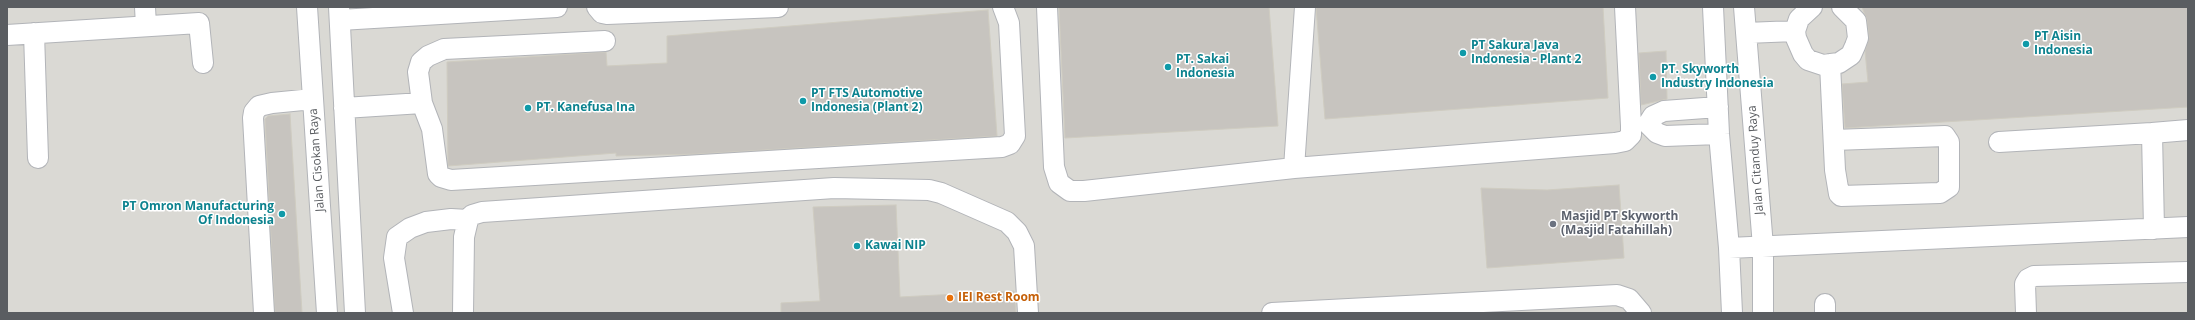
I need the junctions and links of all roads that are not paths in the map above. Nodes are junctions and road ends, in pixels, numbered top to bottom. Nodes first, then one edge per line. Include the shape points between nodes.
1 (307, 7) edge
2 (557, 7) edge
3 (597, 7) edge
4 (778, 7) edge
5 (1003, 7) edge
6 (1047, 7) edge
7 (1305, 7) edge
8 (1625, 7) edge
9 (1713, 7) edge
10 (1744, 7) edge
11 (1812, 7) edge
12 (1842, 7) edge
13 (339, 14) edge
14 (199, 15) edge
15 (146, 16) edge
16 (1795, 31) junction
17 (34, 33) junction
18 (1746, 33) junction
19 (7, 35) edge
20 (605, 41) dead end
21 (203, 63) dead end
22 (1830, 64) junction
23 (313, 99) junction
24 (422, 103) junction
25 (1718, 107) junction
26 (344, 108) junction
27 (1640, 125) junction
28 (2188, 130) edge
29 (2152, 133) junction
30 (1719, 134) junction
31 (1834, 140) junction
32 (1999, 142) dead end
33 (38, 158) dead end
34 (1294, 168) junction
35 (468, 220) junction
36 (2188, 227) edge
37 (2154, 229) junction
38 (1763, 247) junction
39 (1729, 248) junction
40 (2188, 272) edge
41 (1606, 304) edge
42 (1360, 310) edge
43 (264, 313) edge
44 (327, 313) edge
45 (355, 313) edge
46 (403, 313) edge
47 (463, 313) edge
48 (1028, 313) edge
49 (1272, 313) edge
50 (1641, 313) edge
51 (1732, 313) edge
52 (1764, 313) edge
53 (2026, 313) edge

1 - 23 street, Jalan Cisokan Raya
2 - 13 street
3 - 4 street via 602,13 607,14
5 - 24 street via 1009,23 1015,136 1010,144 1002,147 451,180 438,174 432,129
6 - 34 street via 1054,167 1059,183 1070,191
7 - 34 street
8 - 27 street
9 - 25 street
10 - 18 street, Jalan Citanduy Raya
11 - 16 street via 1799,19
12 - 22 street via 1856,21 1858,38 1851,55 1839,63
13 - 26 street
14 - 15 street
14 - 21 street
15 - 17 street
16 - 18 street
16 - 22 street via 1798,47 1808,60 1823,66
17 - 19 street
17 - 33 street
18 - 38 street, Jalan Citanduy Raya
20 - 24 street via 444,49 421,62 418,72
22 - 31 street
23 - 43 street via 272,102 259,106 252,118
23 - 44 street, Jalan Cisokan Raya
24 - 26 street
25 - 27 street via 1664,111
25 - 30 street
26 - 45 street
27 - 30 street via 1665,136
27 - 34 street via 1625,141 1615,143
28 - 29 street
29 - 32 street
29 - 37 street
30 - 39 street
31 - 31 street via 1837,191 1842,196 1940,192 1949,187 1949,142 1945,136
35 - 46 street via 426,222 410,228 397,237 394,258
35 - 47 street via 464,237
35 - 48 street via 472,215 482,212 834,188 929,190 1007,222 1018,232 1024,246
36 - 37 street
37 - 38 street
38 - 39 street
38 - 52 street, Jalan Citanduy Raya
39 - 51 street
40 - 53 street via 2034,276 2025,284
41 - 42 street
41 - 50 street via 1617,295 1629,299
42 - 49 street

